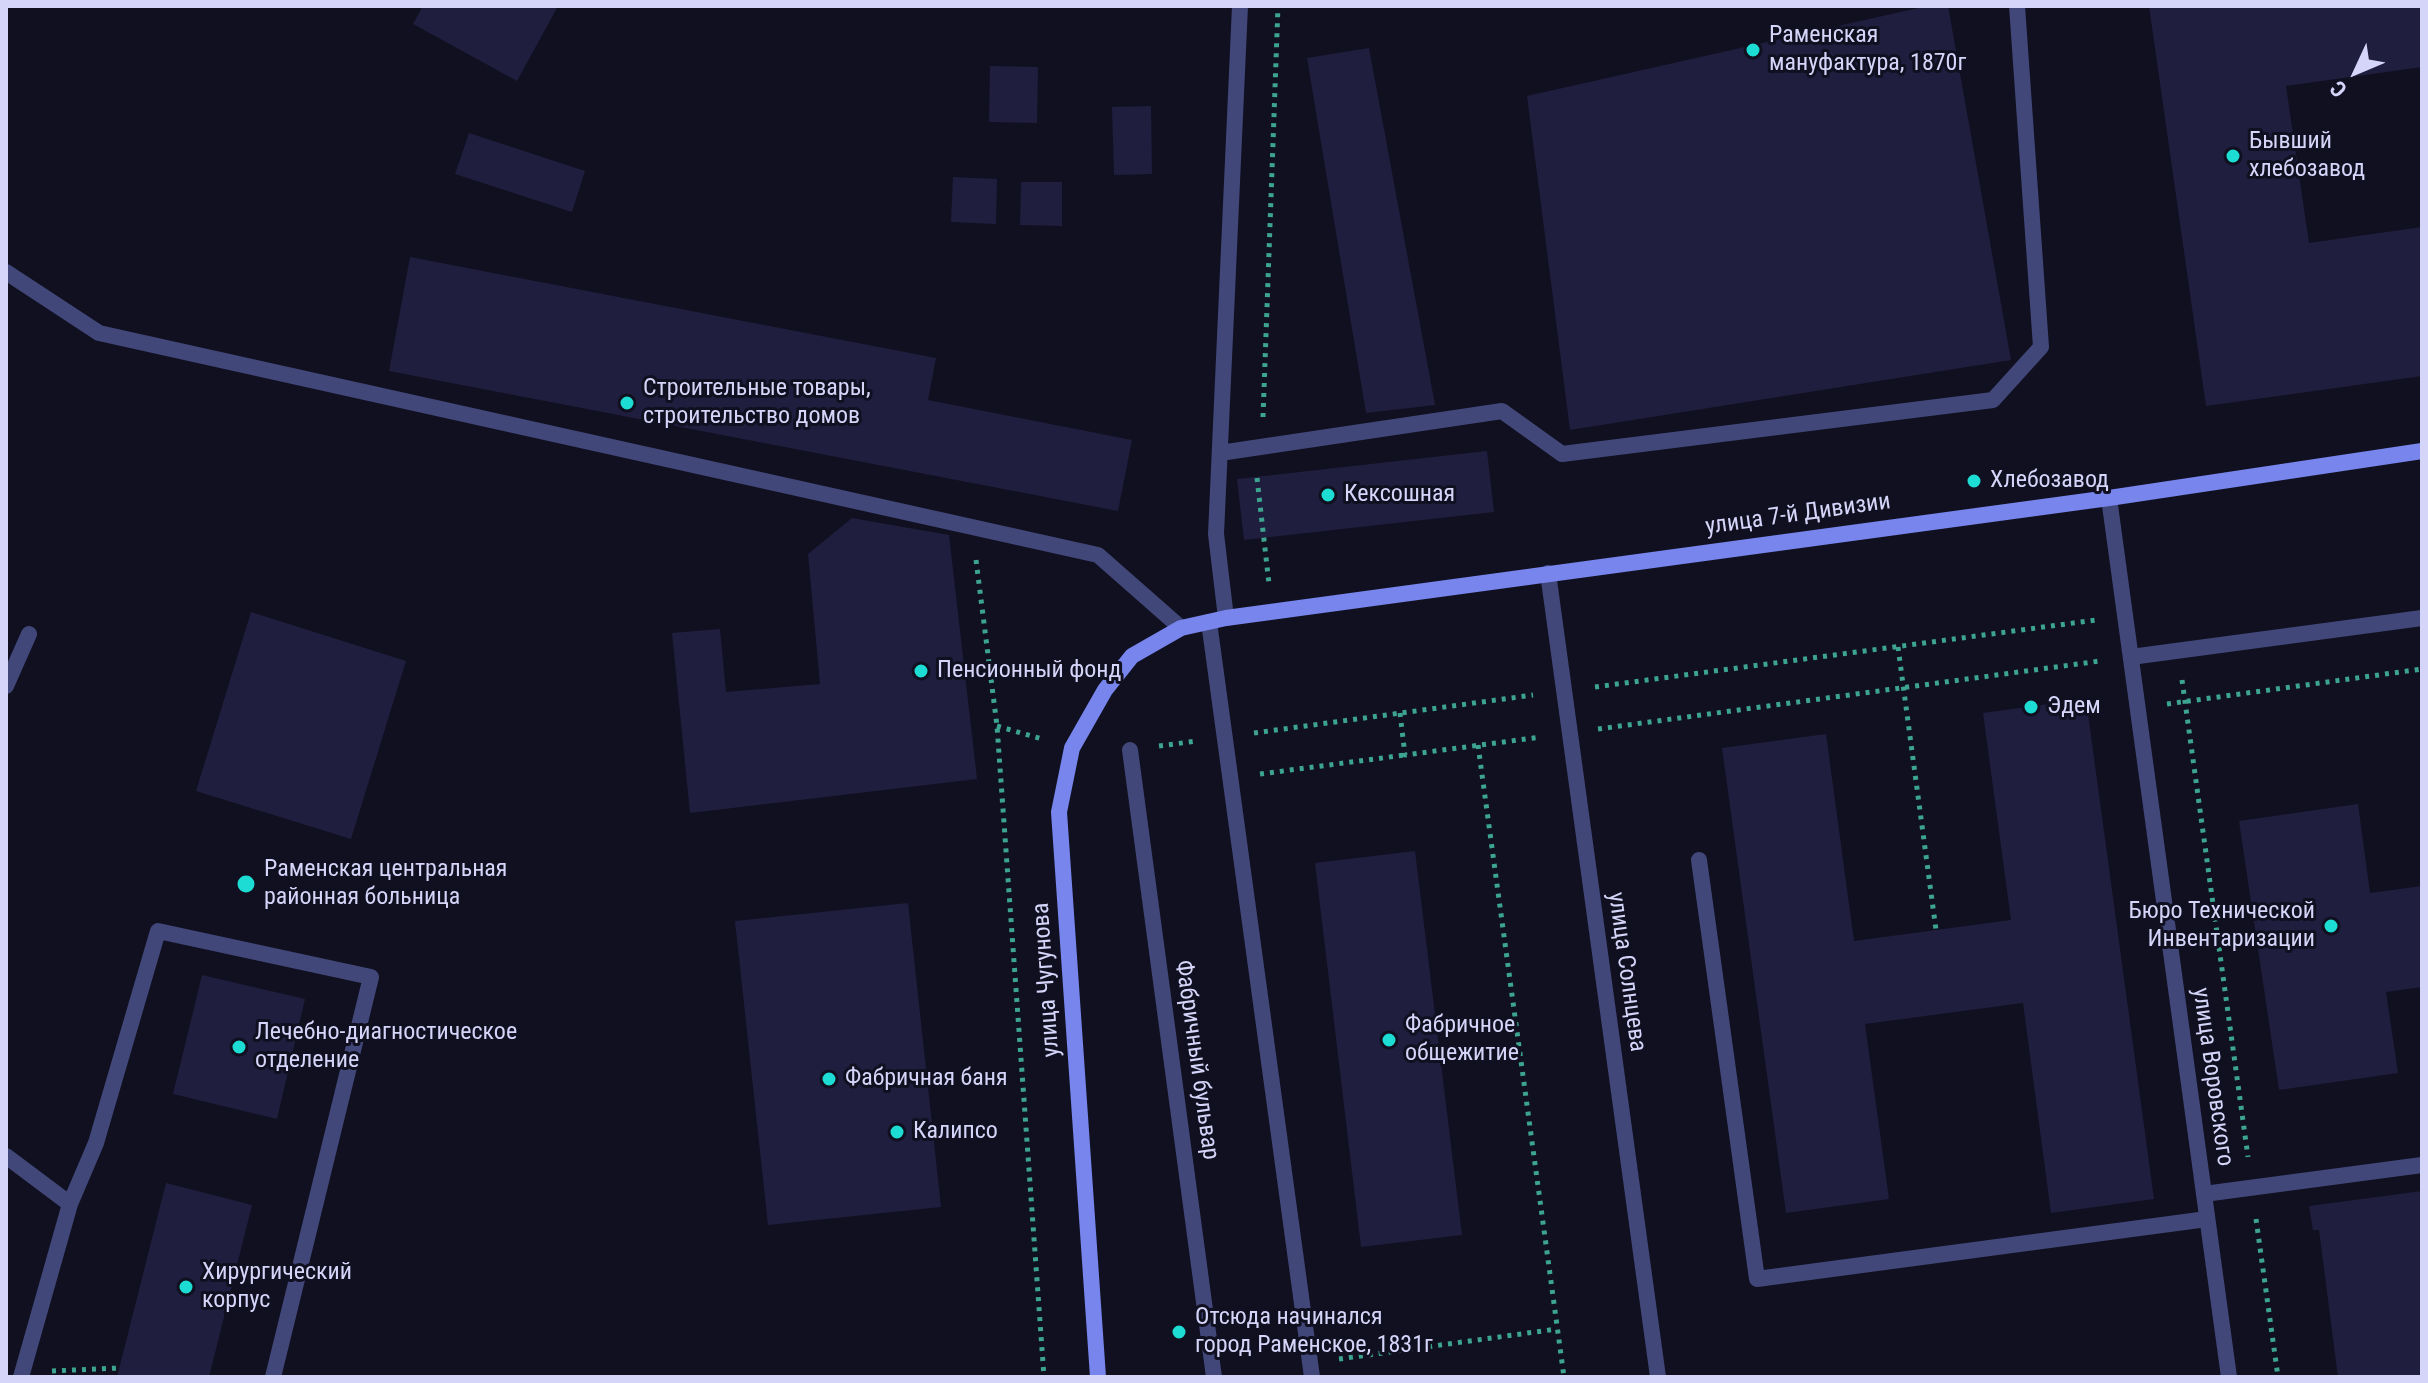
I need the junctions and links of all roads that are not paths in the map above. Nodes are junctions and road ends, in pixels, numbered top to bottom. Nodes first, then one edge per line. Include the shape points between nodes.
1 (1240, 6) edge
2 (2017, 6) edge
3 (6, 272) edge
4 (2422, 451) edge
5 (1220, 453) junction
6 (2109, 498) junction
7 (1548, 573) junction
8 (2422, 618) edge
9 (1218, 620) junction
10 (1181, 628) junction
11 (29, 634) dead end
12 (2131, 657) junction
13 (6, 686) edge
14 (1130, 750) road end
15 (1699, 860) dead end
16 (6, 1156) edge
17 (2422, 1165) edge
18 (2204, 1194) junction
19 (70, 1204) junction
20 (2207, 1219) junction
21 (1311, 1370) edge
22 (22, 1374) edge
23 (273, 1377) edge
24 (1098, 1377) edge
25 (1214, 1377) edge
26 (1658, 1377) edge
27 (2229, 1377) edge

1 - 5 street
2 - 5 street via 2041,347 1993,400 1562,454 1502,411
3 - 10 street via 99,333 1098,555
4 - 6 main road, улица 7-й Дивизии
5 - 9 street
6 - 7 main road, улица 7-й Дивизии
6 - 12 street, улица Воровского
7 - 9 main road, улица 7-й Дивизии
7 - 26 street, улица Солнцева
8 - 12 street
9 - 10 main road, улица 7-й Дивизии
9 - 21 street via 1230,778
10 - 24 main road, улица Чугунова via 1132,656 1105,690 1072,748 1059,812
11 - 13 street
12 - 18 street, улица Воровского
14 - 25 street, Фабричный бульвар
15 - 20 street via 1757,1279
16 - 19 street
17 - 18 street
18 - 20 street, улица Воровского
19 - 22 street
19 - 23 street via 96,1143 158,931 371,977
20 - 27 street, улица Воровского

